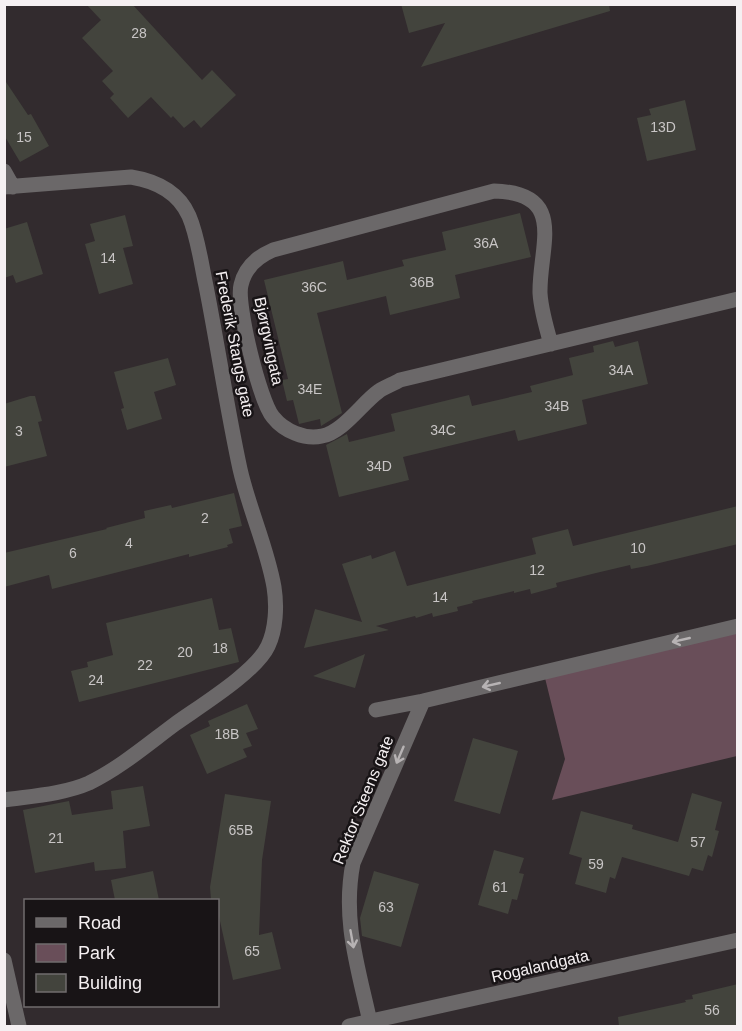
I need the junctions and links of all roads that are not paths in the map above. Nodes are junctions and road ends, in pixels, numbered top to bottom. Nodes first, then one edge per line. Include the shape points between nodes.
1 (4, 171) edge
2 (9, 187) edge
3 (738, 299) edge
4 (551, 344) junction
5 (738, 626) edge
6 (423, 701) junction
7 (376, 710) dead end
8 (4, 800) edge
9 (738, 940) edge
10 (4, 960) edge
11 (370, 1022) junction
12 (19, 1026) edge
13 (349, 1026) edge

1 - 2 street, Frederik Stangs gate
2 - 8 street, Frederik Stangs gate via 131,177 164,187 188,214 196,238 240,471 274,587 275,609 268,647 257,661 132,756 87,784
3 - 4 street, Bjørgvingata
4 - 4 street, Bjørgvingata via 540,295 546,228 541,210 512,192 494,191 273,250 258,257 246,270 240,286 240,308 263,399 285,429 304,436 323,436 341,426 379,391 400,380
5 -> 6 street, Rektor Steens gate
6 - 7 street, Rektor Steens gate
6 -> 11 street, Rektor Steens gate via 353,863 349,885 348,916
9 - 11 street, Rogalandgata
10 - 12 street
11 - 13 street, Rogalandgata

